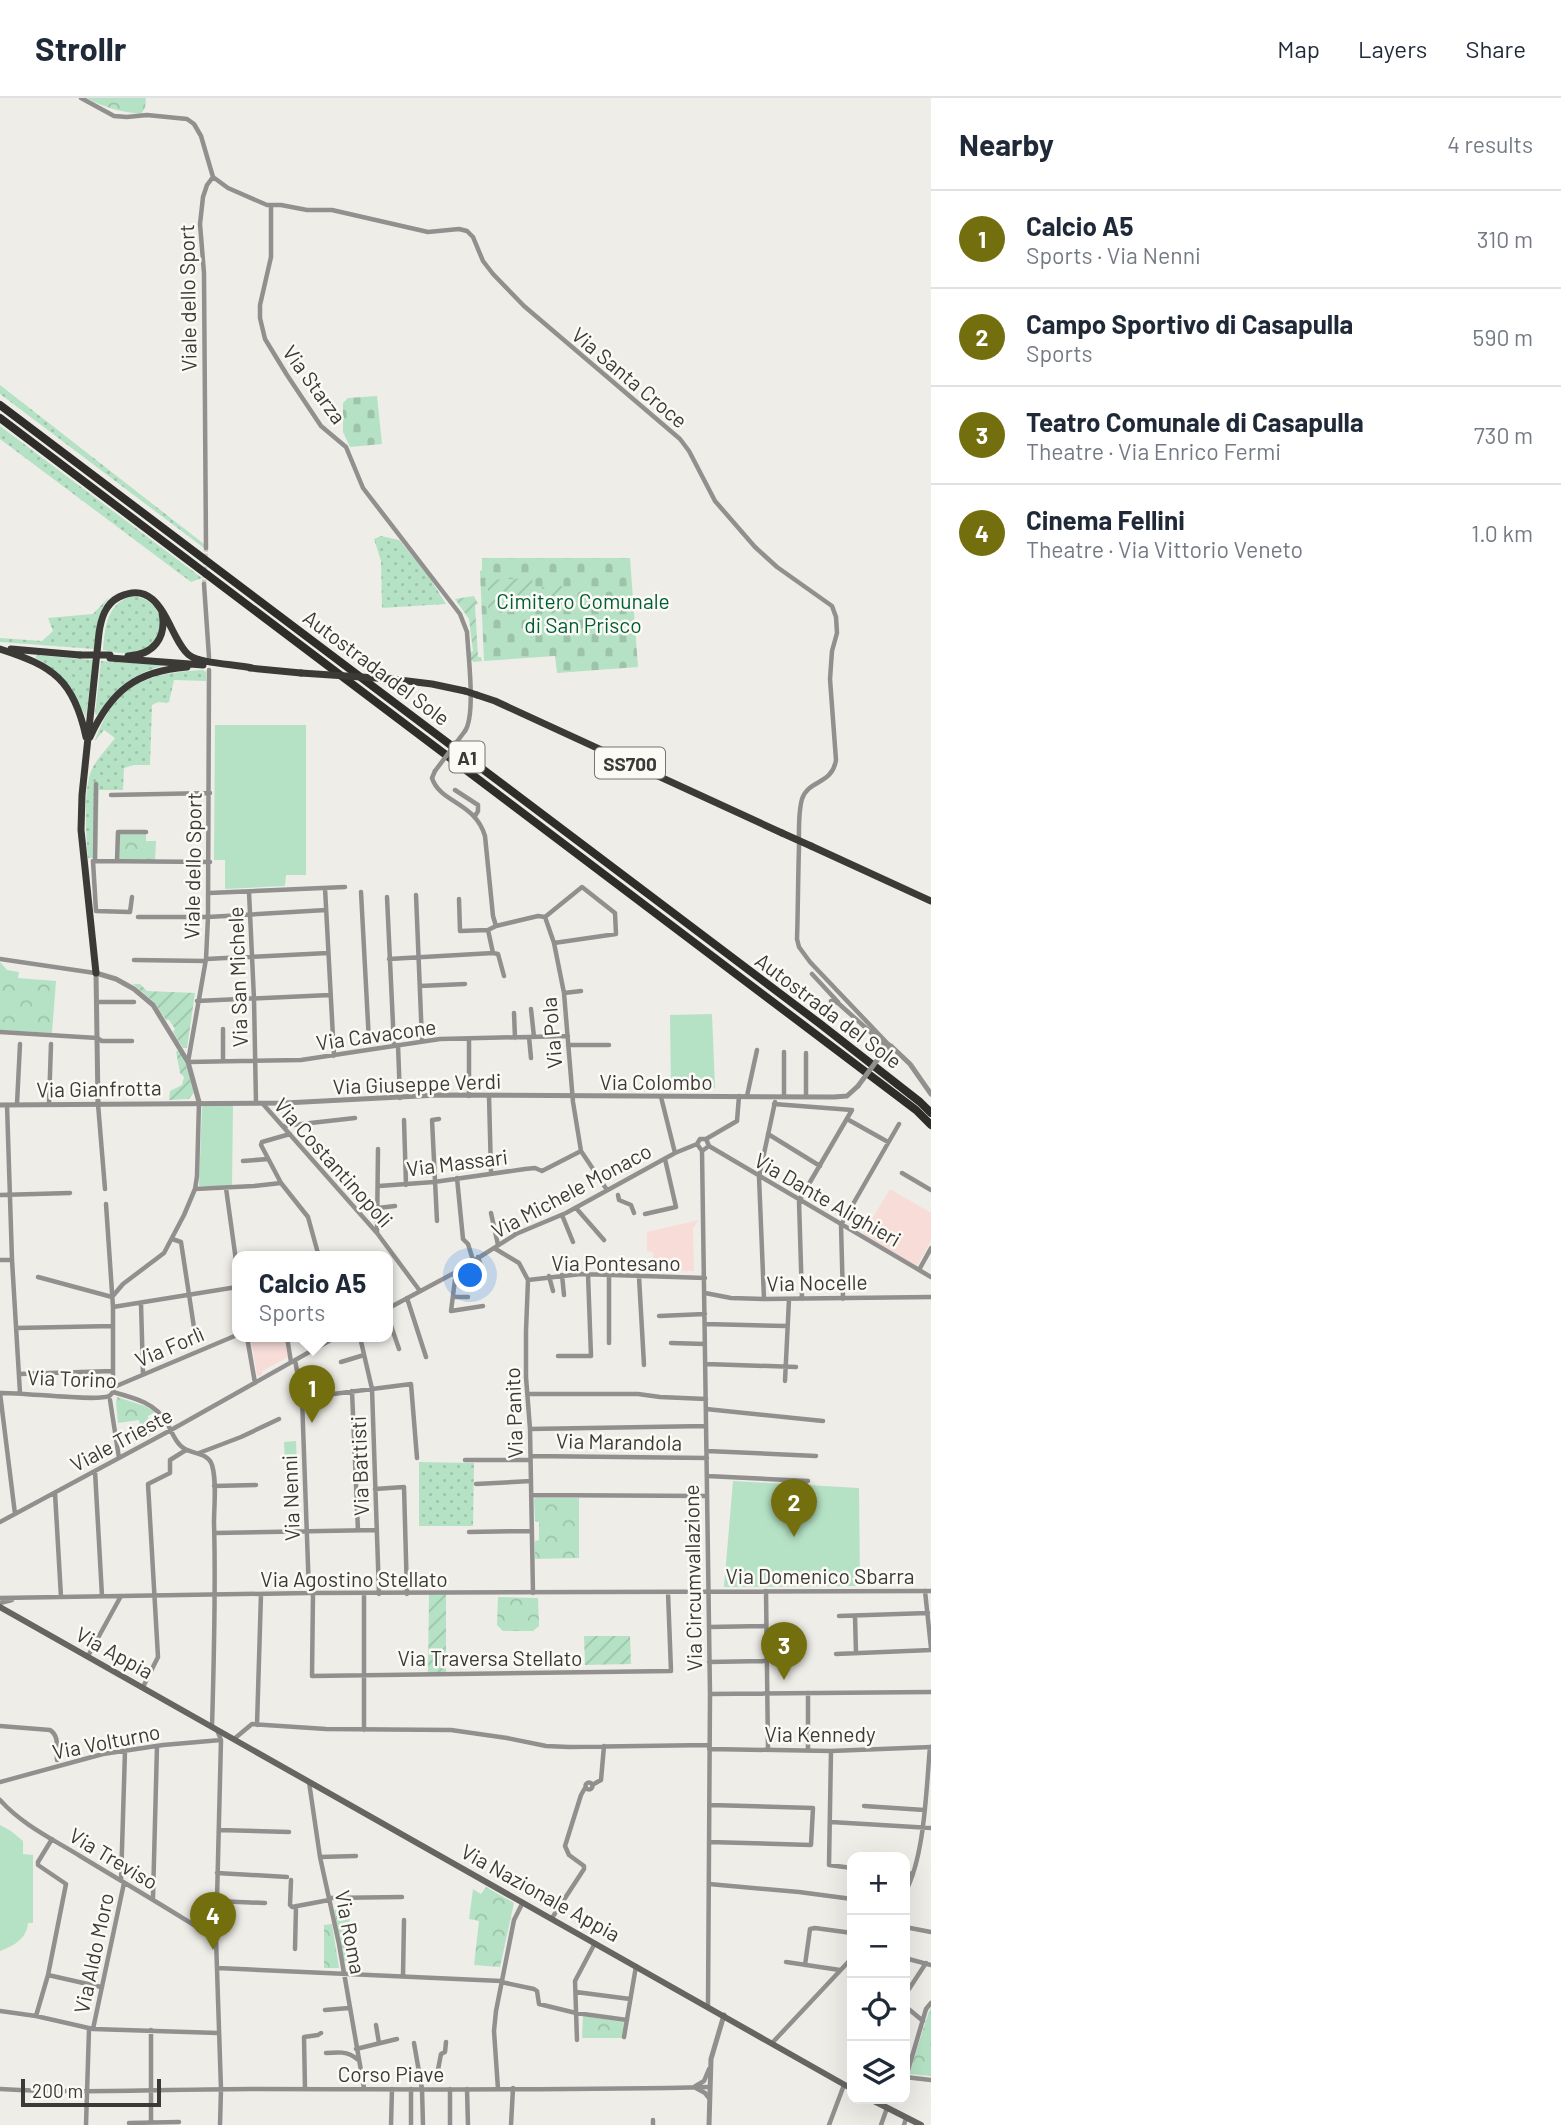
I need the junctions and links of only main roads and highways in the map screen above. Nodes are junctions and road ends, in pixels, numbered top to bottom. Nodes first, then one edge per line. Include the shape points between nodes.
1 (0, 405) edge
2 (0, 418) edge
3 (161, 609) junction
4 (0, 648) edge
5 (110, 657) junction
6 (208, 668) junction
7 (252, 668) junction
8 (87, 744) junction
9 (931, 901) edge
10 (96, 973) road end
11 (931, 1113) edge
12 (931, 1125) edge
13 (0, 1605) edge
14 (215, 1728) joint
15 (847, 2086) edge
16 (879, 2104) edge
17 (905, 2122) edge
18 (921, 2125) edge

1 - 11 highway, Autostrada del Sole / A1
2 - 12 highway, Autostrada del Sole / A1
3 - 5 highway via 163,629 155,646 135,656
3 - 7 highway via 191,657
3 - 8 highway via 135,593 116,599 107,608 99,633
4 - 5 highway, bridge
4 - 8 highway via 42,665 61,680 75,700
5 - 6 highway, SS700
6 - 7 highway, SS700
6 - 8 highway via 171,668 133,681 110,702
7 - 9 highway, SS700, bridge via 391,679 465,691 495,701
8 - 10 highway via 81,830
13 - 14 main road, Via Appia
14 - 15 main road, Via Nazionale Appia
16 - 17 main road
17 - 18 main road

